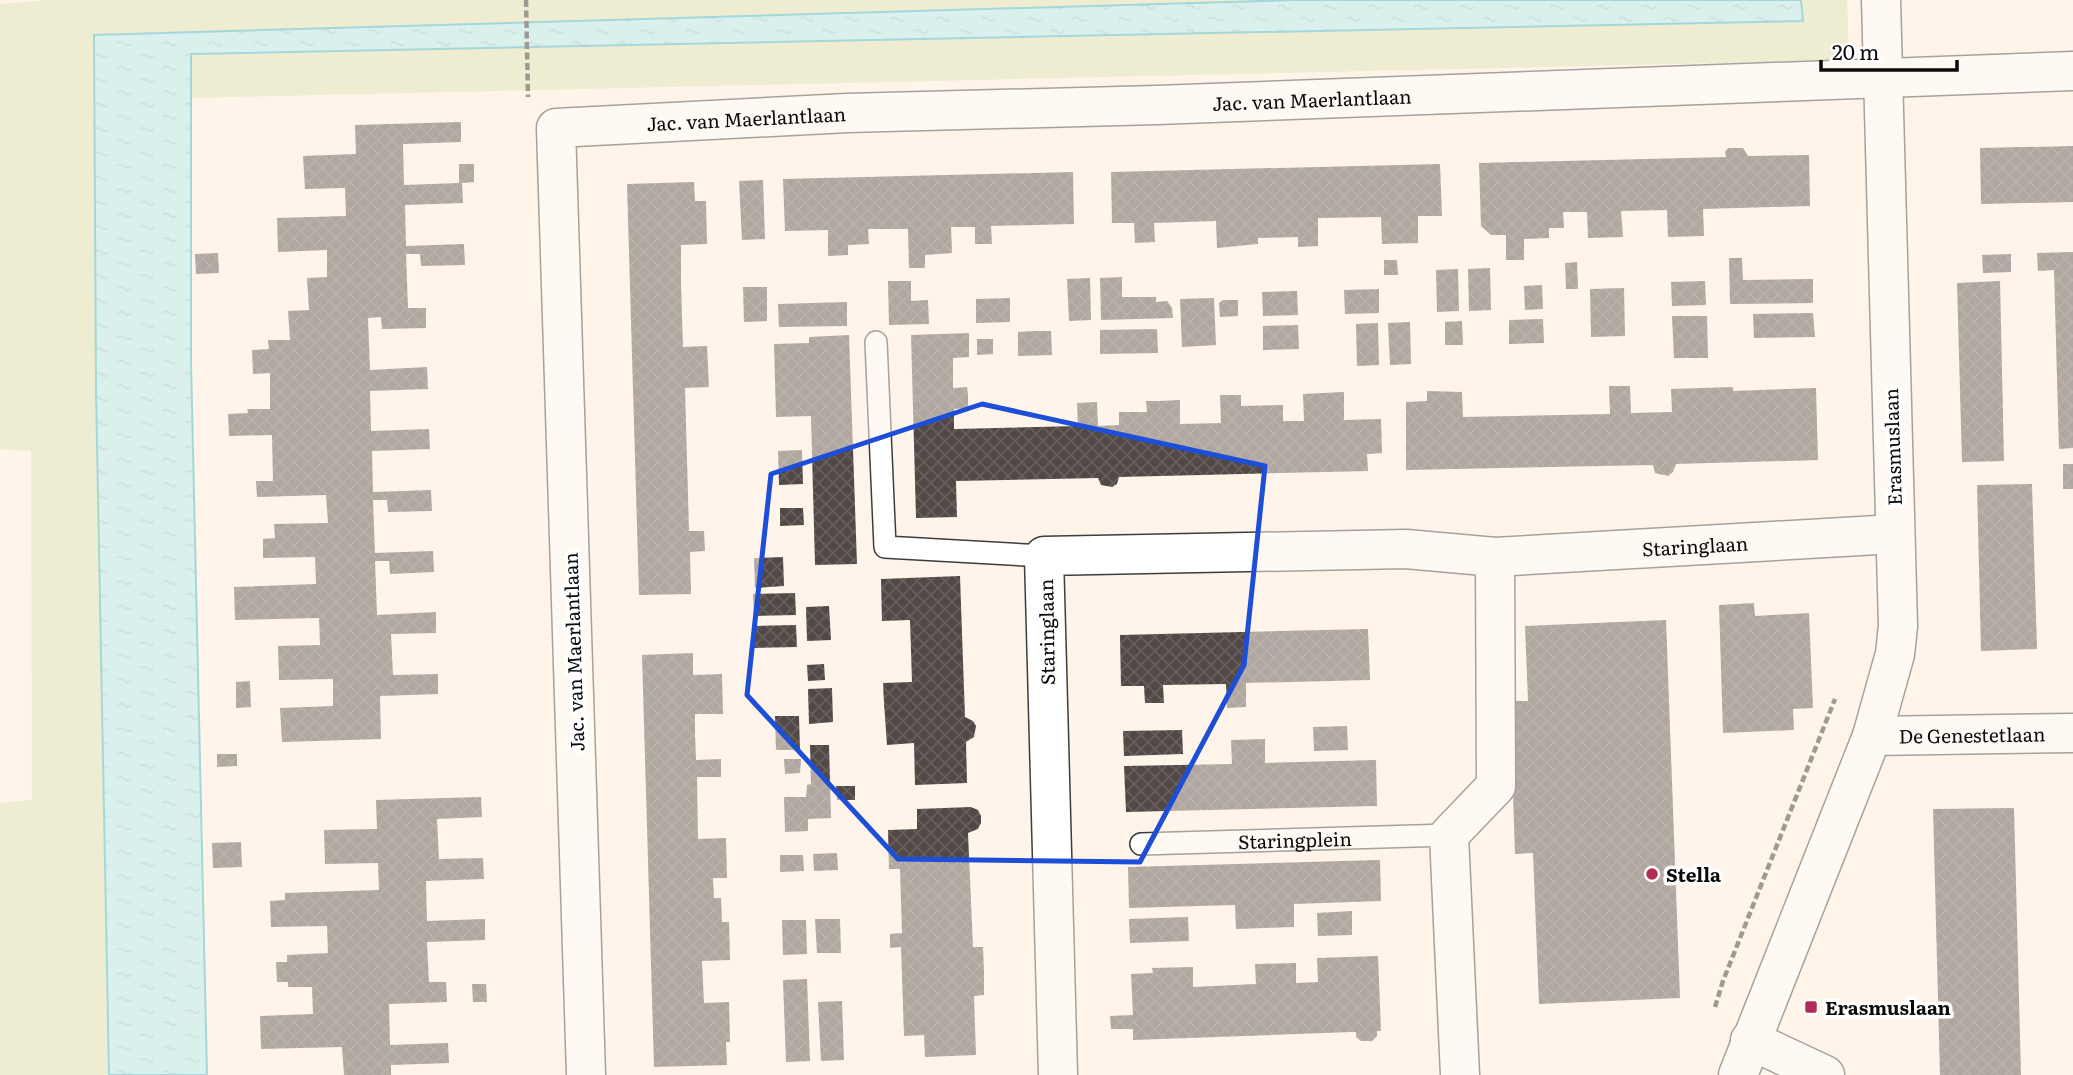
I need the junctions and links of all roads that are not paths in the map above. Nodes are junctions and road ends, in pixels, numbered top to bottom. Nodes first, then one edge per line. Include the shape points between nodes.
1 (1881, 0) edge
2 (2073, 71) edge
3 (1882, 77) junction
4 (876, 342) dead end
5 (1895, 534) junction
6 (1045, 556) junction
7 (1495, 556) junction
8 (2073, 733) edge
9 (1872, 736) junction
10 (1449, 835) junction
11 (1141, 844) dead end
12 (1744, 1057) edge
13 (586, 1075) edge
14 (1058, 1075) edge
15 (1460, 1075) edge
16 (1825, 1075) edge

1 - 3 street, Erasmuslaan
2 - 3 street
3 - 5 street, Erasmuslaan
3 - 13 street, Jac. van Maerlantlaan via 847,113 556,128
4 - 6 lane via 885,547
5 - 7 street, Staringlaan
5 - 9 street, Erasmuslaan via 1895,653
6 - 7 street, Staringlaan via 1406,549
6 - 14 street, Staringlaan
7 - 10 street via 1496,786
8 - 9 street, De Genestetlaan
9 - 12 street, Erasmuslaan
10 - 11 lane, Staringplein
10 - 15 street
12 - 16 street

